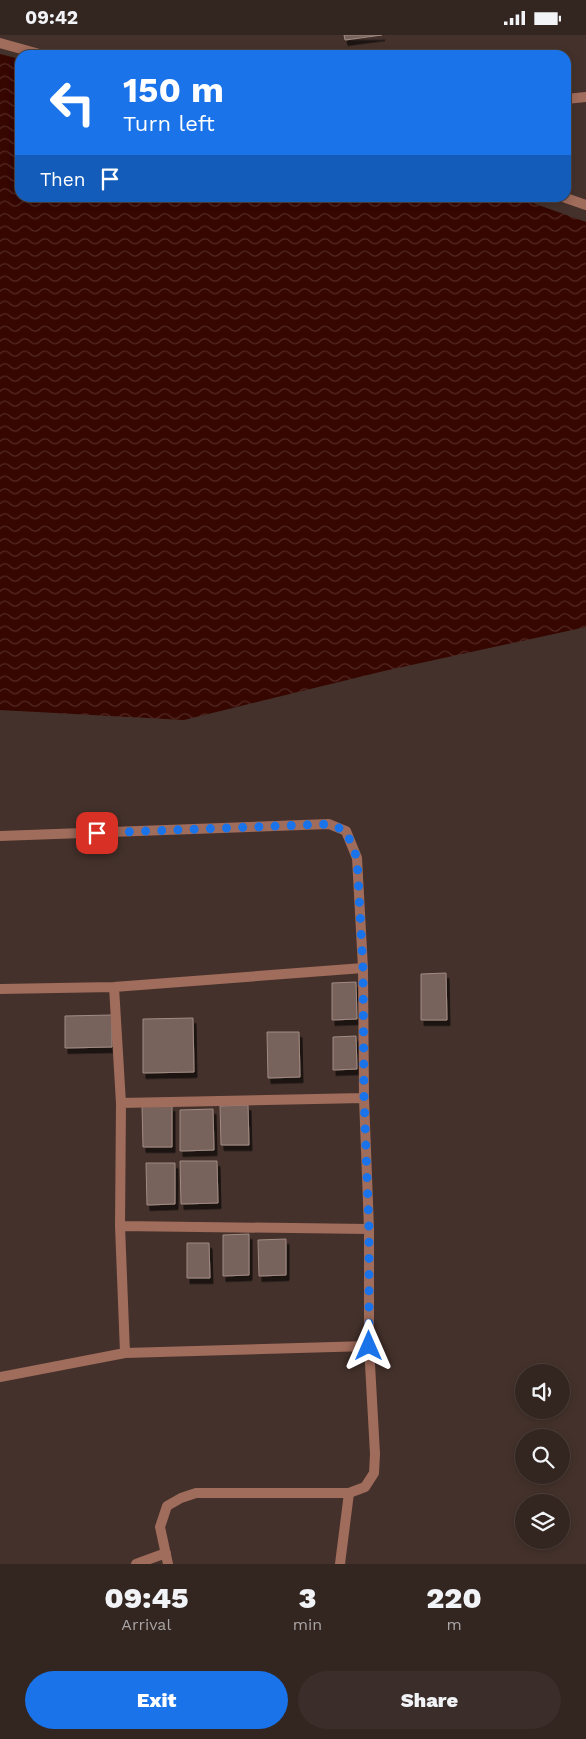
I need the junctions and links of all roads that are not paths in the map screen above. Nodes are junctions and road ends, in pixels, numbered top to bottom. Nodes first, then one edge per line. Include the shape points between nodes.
1 (0, 43) edge
2 (25, 50) edge
3 (586, 97) edge
4 (571, 98) edge
5 (571, 200) edge
6 (586, 205) edge
7 (0, 836) edge
8 (363, 968) junction
9 (114, 987) junction
10 (0, 989) edge
11 (364, 1097) junction
12 (120, 1103) junction
13 (120, 1226) junction
14 (369, 1229) junction
15 (369, 1346) junction
16 (125, 1353) junction
17 (0, 1377) edge
18 (349, 1493) junction
19 (166, 1553) junction
20 (136, 1564) edge
21 (168, 1564) edge
22 (340, 1564) edge

1 - 2 street
3 - 4 street
5 - 6 street
7 - 8 street via 329,824 346,831 357,858
8 - 9 street
8 - 11 street
9 - 10 street
9 - 12 street
11 - 12 street
11 - 14 street
12 - 13 street
13 - 14 street
13 - 16 street
14 - 15 street
15 - 16 street
15 - 18 street via 374,1473 364,1487
16 - 17 street
18 - 19 street via 196,1493 167,1506 160,1527
18 - 22 street
19 - 20 street
19 - 21 street

